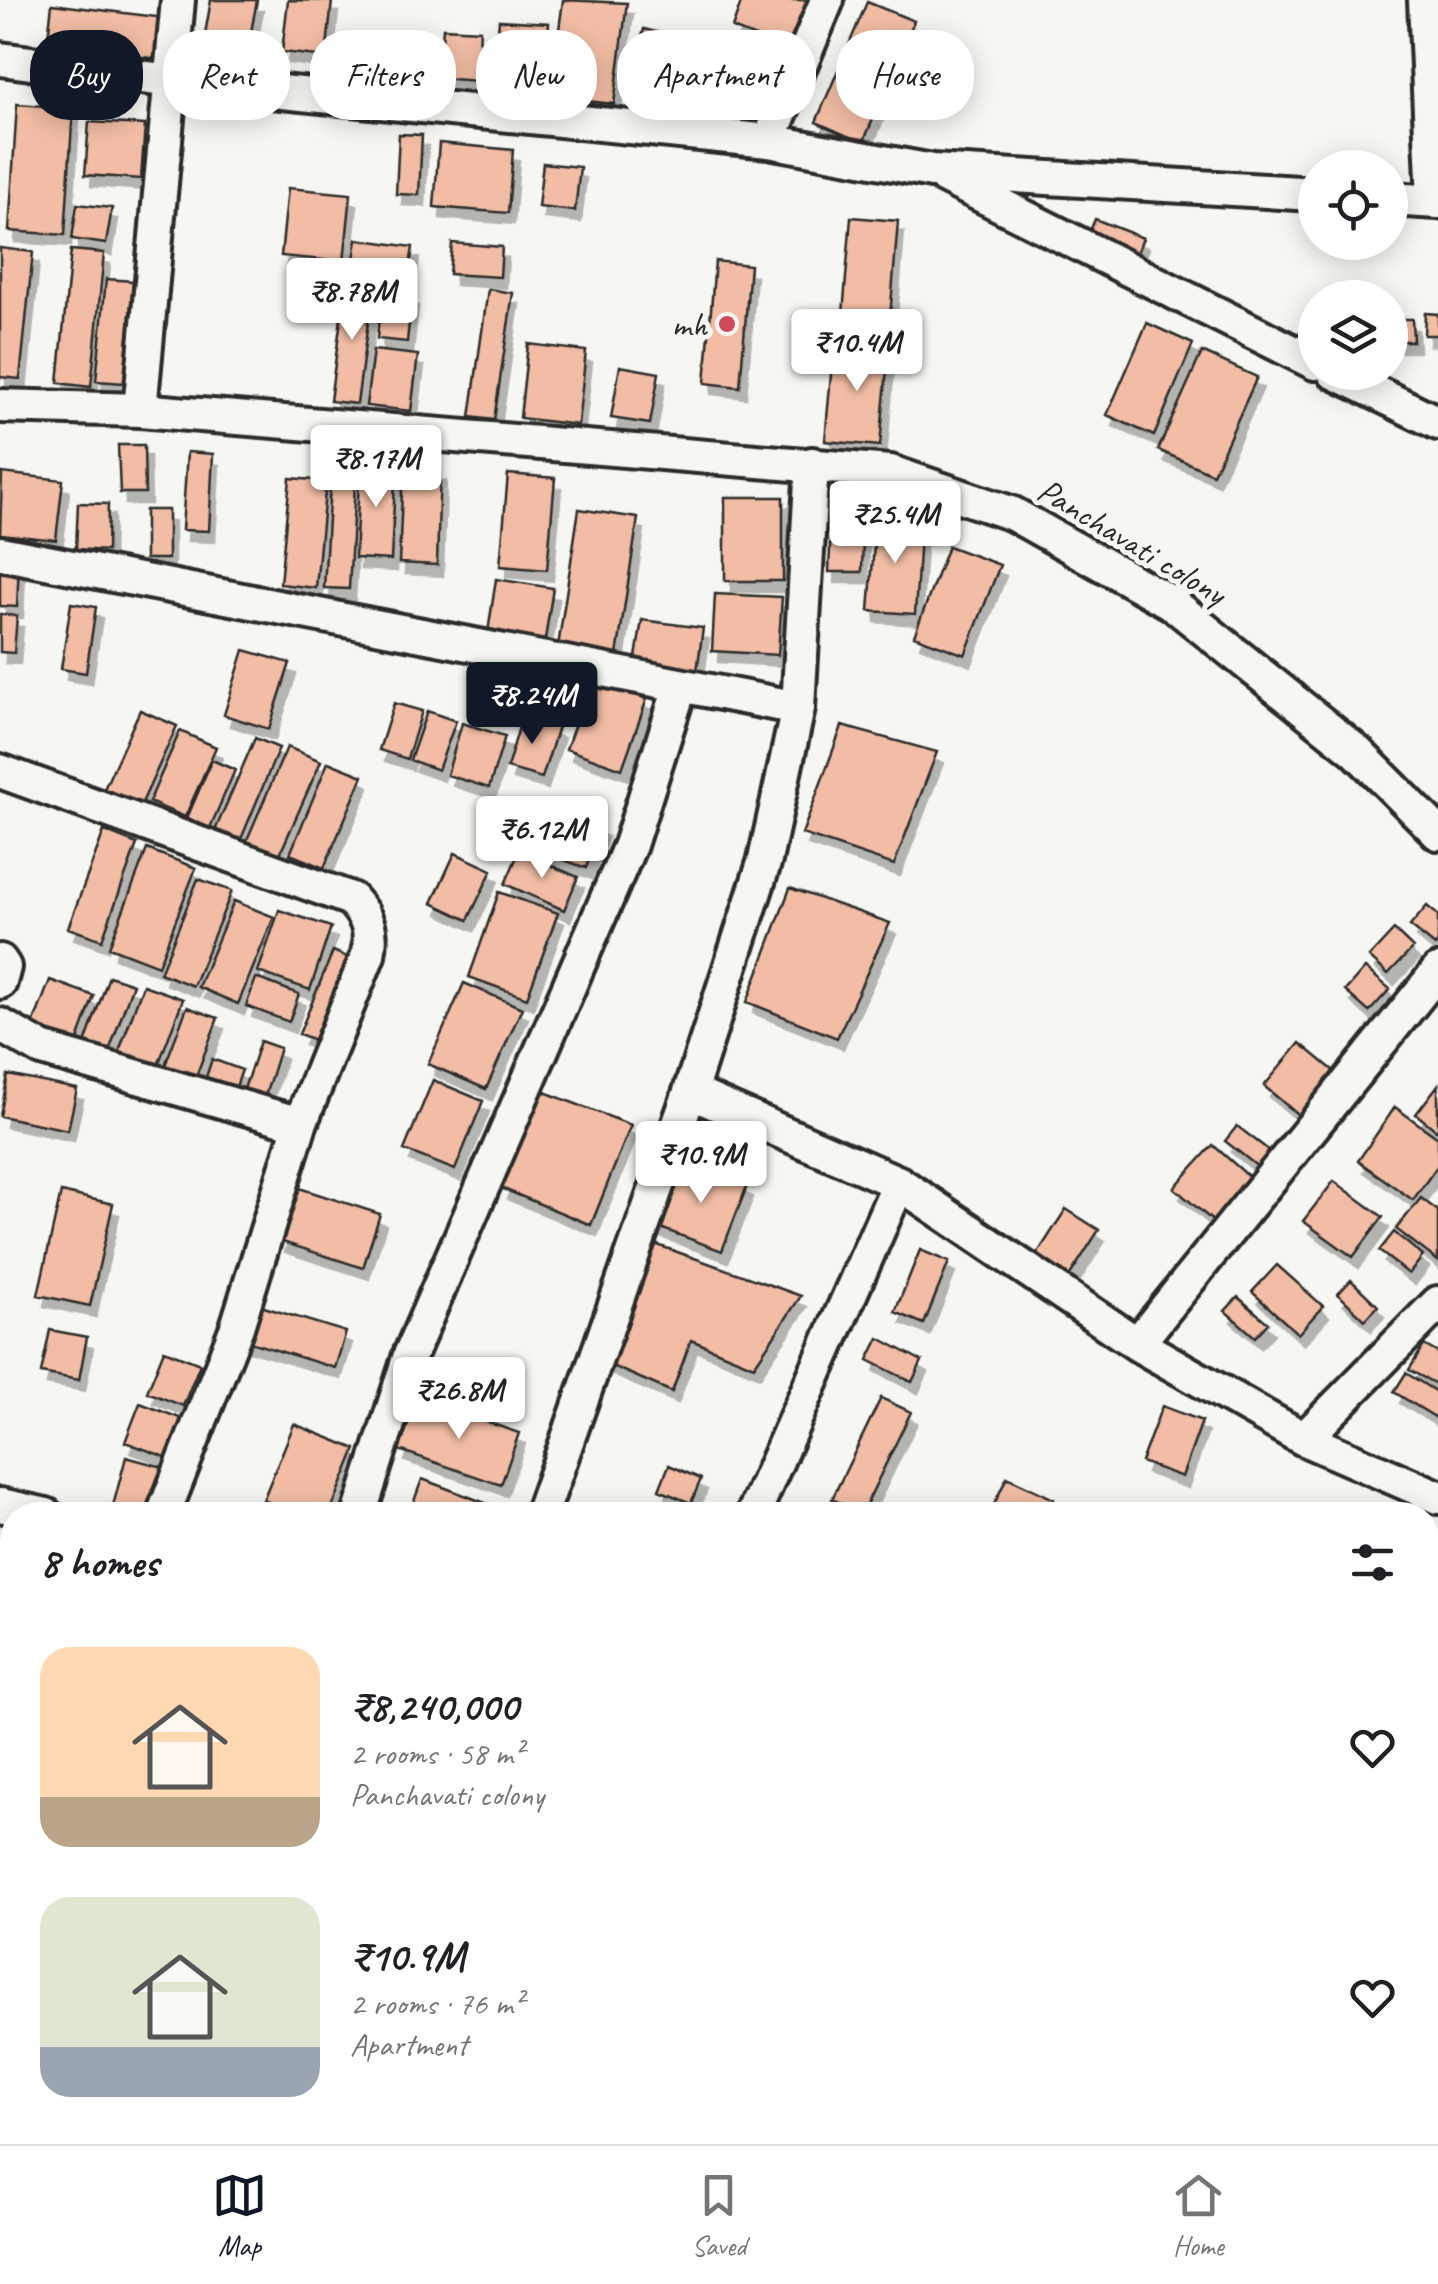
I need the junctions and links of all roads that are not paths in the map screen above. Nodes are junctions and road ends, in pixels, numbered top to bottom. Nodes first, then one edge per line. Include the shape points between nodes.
1 (178, 0) edge
2 (827, 0) edge
3 (1426, 0) edge
4 (176, 30) edge
5 (0, 59) edge
6 (163, 81) edge
7 (290, 94) edge
8 (168, 120) edge
9 (769, 142) junction
10 (932, 171) junction
11 (1298, 193) edge
12 (1408, 200) edge
13 (1436, 202) edge
14 (1298, 354) edge
15 (1371, 390) edge
16 (0, 406) edge
17 (140, 410) junction
18 (1438, 423) edge
19 (812, 464) junction
20 (0, 553) edge
21 (680, 687) junction
22 (798, 708) junction
23 (0, 771) edge
24 (1438, 833) edge
25 (0, 960) edge
26 (1438, 971) edge
27 (0, 982) edge
28 (0, 1025) edge
29 (690, 1092) junction
30 (300, 1124) junction
31 (899, 1182) junction
32 (1438, 1303) edge
33 (1136, 1344) junction
34 (1304, 1439) junction
35 (1438, 1497) edge
36 (168, 1502) edge
37 (362, 1502) edge
38 (546, 1502) edge
39 (759, 1502) edge

1 - 4 street
2 - 9 street
3 - 13 street
5 - 6 street
7 - 9 street
8 - 17 street
9 - 10 street
10 - 11 street
10 - 14 street
12 - 13 street
15 - 18 street
16 - 17 street, Panchavati colony
17 - 19 street, Panchavati colony
19 - 22 street
19 - 24 street, Panchavati colony via 890,472 1013,514 1173,604 1356,751
20 - 21 street
21 - 22 street
21 - 37 street via 630,845 410,1355
22 - 29 street via 765,860
23 - 30 street via 350,899 368,918 368,955
25 - 27 street
26 - 33 street
28 - 30 street via 42,1049
29 - 31 street
29 - 38 street
30 - 36 street via 236,1328
31 - 33 street
31 - 39 street
32 - 34 street
33 - 34 street
34 - 35 street

